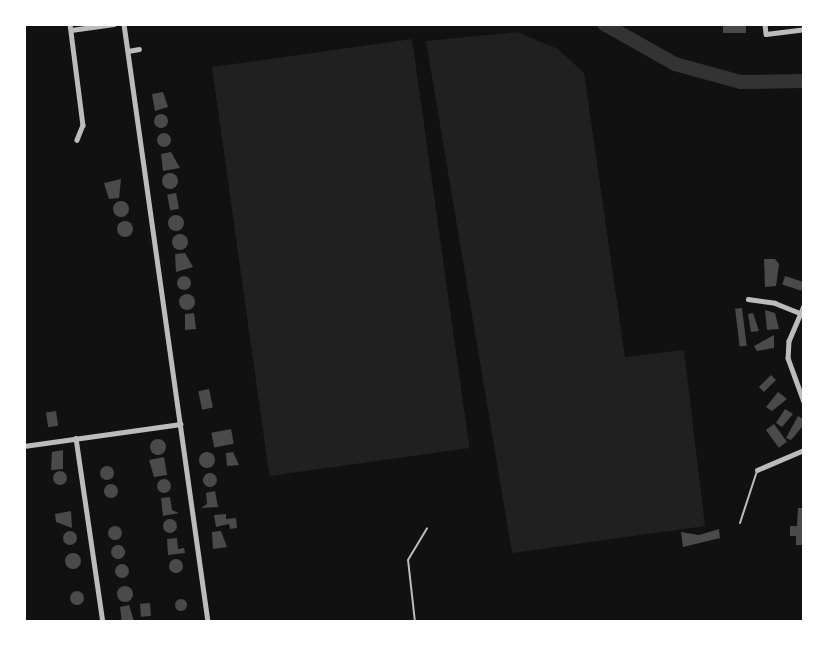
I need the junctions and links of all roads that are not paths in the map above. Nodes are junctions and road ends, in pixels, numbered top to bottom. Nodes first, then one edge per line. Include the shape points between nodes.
1 (114, 24) edge
2 (124, 24) edge
3 (765, 24) edge
4 (70, 27) edge
5 (803, 29) edge
6 (139, 49) dead end
7 (128, 51) junction
8 (77, 139) dead end
9 (748, 299) dead end
10 (803, 306) edge
11 (802, 315) edge
12 (803, 402) edge
13 (180, 424) junction
14 (76, 438) junction
15 (24, 446) edge
16 (803, 450) edge
17 (757, 470) joint
18 (740, 523) dead end
19 (427, 528) dead end
20 (103, 621) edge
21 (208, 621) edge
22 (415, 621) edge

1 - 4 street
2 - 7 street
3 - 5 street via 766,34
4 - 8 street via 83,125
6 - 7 street
7 - 13 street
9 - 11 street via 775,303
10 - 11 street
11 - 12 street via 789,341 788,358
13 - 14 street
13 - 21 street
14 - 15 street
14 - 20 street
16 - 17 street
17 - 18 lane
19 - 22 lane via 408,560

